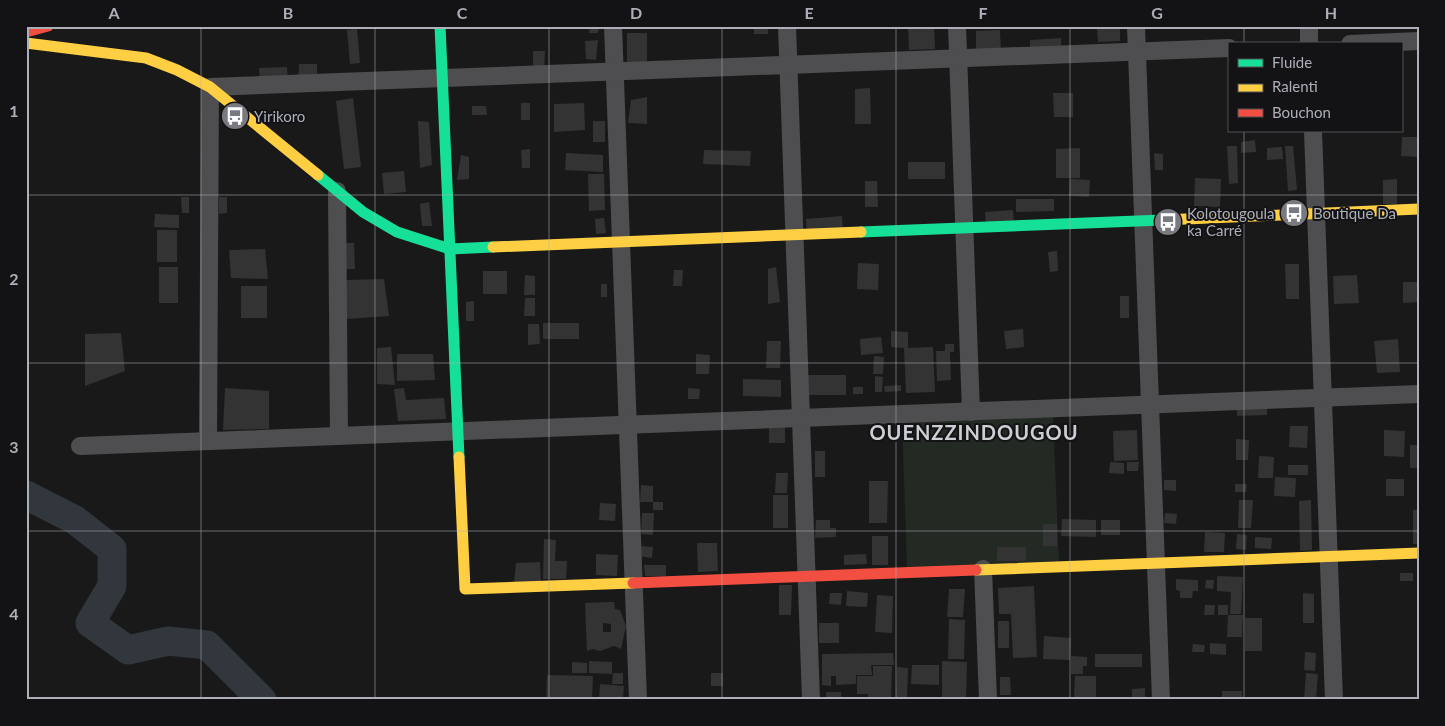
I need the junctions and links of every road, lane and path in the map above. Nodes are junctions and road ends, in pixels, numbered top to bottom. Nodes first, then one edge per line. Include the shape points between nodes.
1 (48, 26) edge
2 (440, 26) edge
3 (613, 26) edge
4 (787, 26) edge
5 (957, 26) edge
6 (1136, 26) edge
7 (1309, 26) edge
8 (26, 32) edge
9 (1419, 41) edge
10 (1309, 42) edge
11 (1396, 42) edge
12 (26, 43) edge
13 (1228, 48) edge
14 (1137, 52) junction
15 (958, 59) junction
16 (788, 65) junction
17 (614, 72) junction
18 (442, 78) junction
19 (210, 87) junction
20 (1312, 132) edge
21 (337, 191) junction
22 (1419, 209) edge
23 (1316, 213) junction
24 (1143, 220) junction
25 (964, 228) junction
26 (794, 234) junction
27 (621, 242) junction
28 (450, 248) junction
29 (1419, 394) edge
30 (1322, 398) junction
31 (1150, 405) junction
32 (971, 412) junction
33 (801, 418) junction
34 (627, 425) junction
35 (458, 431) junction
36 (339, 436) junction
37 (208, 441) junction
38 (80, 446) dead end
39 (1419, 553) edge
40 (1328, 556) junction
41 (1156, 563) junction
42 (983, 569) junction
43 (807, 576) junction
44 (633, 583) junction
45 (638, 700) edge
46 (812, 700) edge
47 (988, 700) edge
48 (1161, 700) edge
49 (1334, 700) edge

1 - 8 street
2 - 18 street
3 - 17 street
4 - 16 street
5 - 15 street
6 - 14 street
7 - 10 street
9 - 11 street
12 - 19 street via 146,58
13 - 14 street
14 - 15 street
14 - 24 street
15 - 16 street
15 - 25 street
16 - 17 street
16 - 26 street
17 - 18 street
17 - 27 street
18 - 19 street
18 - 28 street
19 - 21 street
19 - 37 street
20 - 23 street
21 - 28 street via 363,212 397,232
21 - 36 street
22 - 23 street
23 - 24 street
23 - 30 street
24 - 25 street
24 - 31 street
25 - 26 street
25 - 32 street
26 - 27 street
26 - 33 street
27 - 28 street
27 - 34 street
28 - 35 street
29 - 30 street
30 - 31 street
30 - 40 street
31 - 32 street
31 - 41 street
32 - 33 street
33 - 34 street
33 - 43 street
34 - 35 street
34 - 44 street
35 - 36 street
35 - 44 street via 465,589
36 - 37 street
37 - 38 street
39 - 40 street
40 - 41 street
40 - 49 street
41 - 42 street
41 - 48 street
42 - 43 street
42 - 47 street
43 - 44 street
43 - 46 street
44 - 45 street

